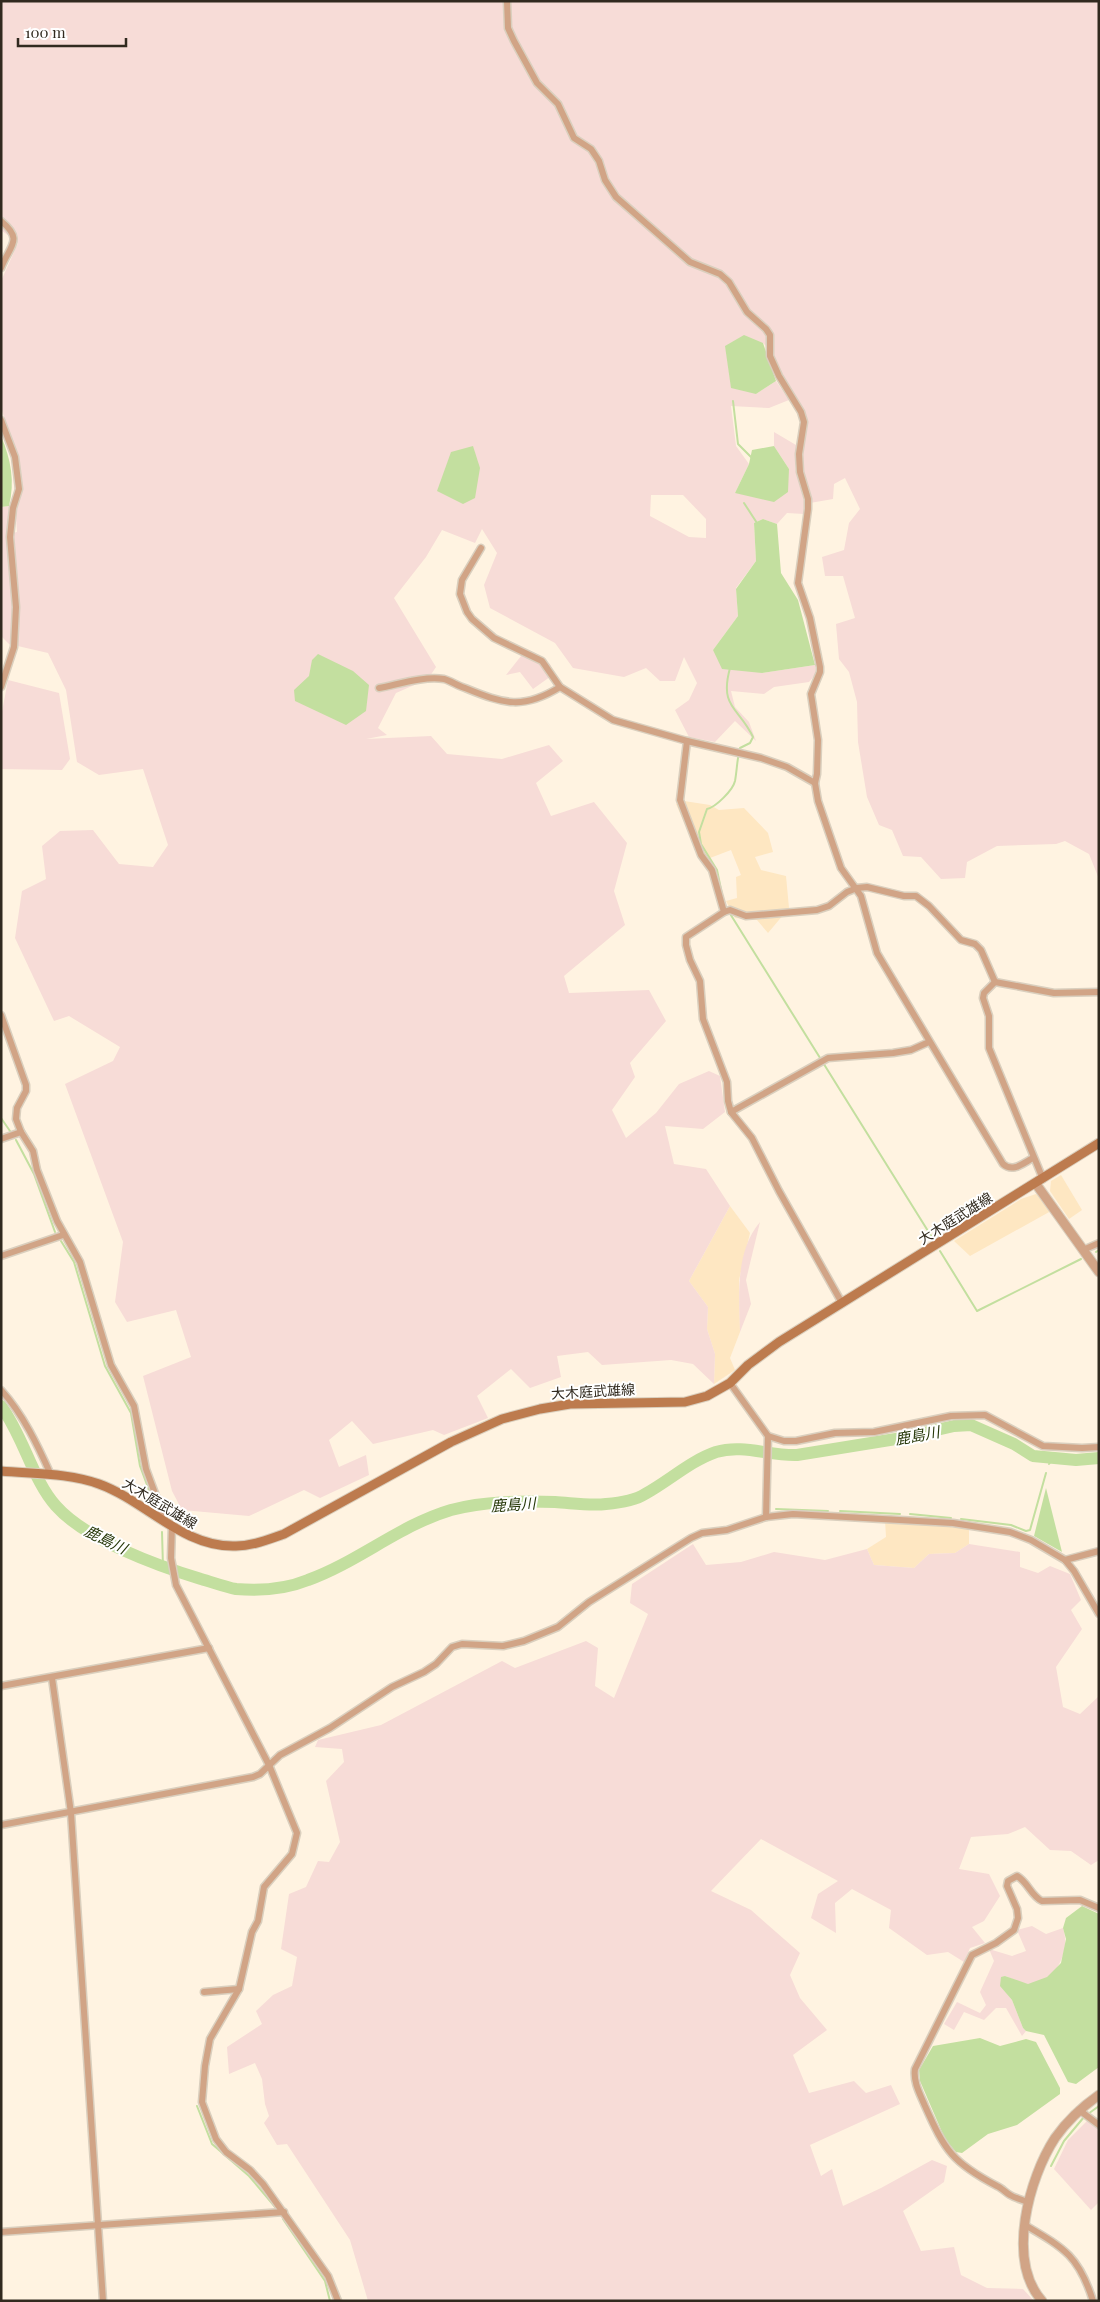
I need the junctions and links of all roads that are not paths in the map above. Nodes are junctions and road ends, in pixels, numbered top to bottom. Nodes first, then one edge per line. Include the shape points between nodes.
1 (507, 1) edge
2 (1, 221) edge
3 (1, 268) edge
4 (1, 420) edge
5 (481, 548) dead end
6 (1, 687) edge
7 (560, 687) junction
8 (379, 688) dead end
9 (687, 741) junction
10 (815, 783) junction
11 (857, 888) junction
12 (724, 912) junction
13 (995, 982) junction
14 (1099, 992) edge
15 (1, 1015) edge
16 (929, 1042) junction
17 (731, 1112) junction
18 (21, 1132) junction
19 (1, 1139) edge
20 (1099, 1144) edge
21 (1033, 1158) junction
22 (1039, 1181) junction
23 (63, 1235) junction
24 (1099, 1243) edge
25 (1083, 1250) junction
26 (1, 1256) edge
27 (1099, 1272) edge
28 (842, 1302) junction
29 (730, 1384) junction
30 (1, 1390) edge
31 (768, 1438) junction
32 (1099, 1447) edge
33 (1, 1471) edge
34 (51, 1475) junction
35 (766, 1517) junction
36 (162, 1519) junction
37 (172, 1525) junction
38 (1099, 1551) edge
39 (1065, 1560) junction
40 (1099, 1614) edge
41 (209, 1648) junction
42 (52, 1678) junction
43 (1, 1686) edge
44 (269, 1765) junction
45 (71, 1813) junction
46 (1, 1824) edge
47 (1099, 1908) edge
48 (239, 1989) junction
49 (204, 1992) dead end
50 (1099, 2095) edge
51 (1078, 2110) junction
52 (1099, 2125) edge
53 (1028, 2202) junction
54 (284, 2212) junction
55 (1026, 2225) junction
56 (97, 2226) junction
57 (1, 2232) edge
58 (102, 2301) edge
59 (338, 2301) edge
60 (1042, 2301) edge
61 (1093, 2301) edge

1 - 10 street via 508,28 537,83 558,104 574,138 591,149 616,197 690,262 720,274 729,282 747,312 770,335 770,356 801,412 804,422 798,454 808,509 798,583 810,618 820,666 811,694 818,740
2 - 3 street via 11,229 14,244
4 - 6 street via 15,457 19,489 10,537 16,607 14,647
5 - 7 street via 462,580 460,594 467,612 494,638 542,662
7 - 8 street via 526,703 509,702 446,680 429,678
7 - 9 street via 613,720
9 - 10 street via 770,761 788,767
9 - 12 street via 680,800 701,855 712,870
10 - 11 street via 841,868
11 - 12 street via 817,910 746,916 730,910
11 - 13 street via 916,896 962,940 975,944 981,950
11 - 16 street via 877,954
12 - 17 street via 689,934 686,945 700,982 703,1020 727,1082
13 - 14 street via 1054,993
13 - 21 street via 983,998 989,1016 989,1048
15 - 18 street via 26,1085 16,1119
16 - 17 street via 911,1050 822,1061
16 - 21 street via 1003,1164 1013,1168
17 - 28 street via 752,1138
18 - 19 street
18 - 23 street via 33,1151 37,1170
20 - 22 main road, 大木庭武雄線
21 - 22 street
22 - 25 street
22 - 28 main road, 大木庭武雄線
23 - 26 street
23 - 36 street via 80,1262 111,1365 134,1406 146,1469
24 - 25 street
25 - 27 street
28 - 29 main road, 大木庭武雄線 via 779,1342 748,1365
29 - 31 street
29 - 37 main road, 大木庭武雄線 via 707,1396 685,1402 570,1404 502,1419 450,1442 284,1534 257,1543 215,1545 194,1539
30 - 34 street via 26,1425
31 - 32 street via 796,1441 835,1432 874,1432 952,1416 985,1415 1043,1446
31 - 35 street
33 - 34 main road, 大木庭武雄線
34 - 36 main road, 大木庭武雄線 via 76,1477 100,1484
35 - 39 street via 793,1514 861,1516 953,1523 1010,1532
35 - 44 street via 691,1538 589,1602 558,1627 533,1638 504,1646 462,1644 452,1647 424,1672 392,1687 330,1728 280,1755
36 - 37 main road, 大木庭武雄線
37 - 41 street via 171,1558 176,1585
38 - 39 street
39 - 40 street
41 - 42 street
41 - 44 street
42 - 43 street
42 - 45 street
44 - 45 street via 260,1774 238,1781
44 - 48 street via 289,1809 297,1840 292,1854 264,1887
45 - 46 street
45 - 56 street
47 - 53 street via 1080,1900 1042,1901 1023,1879 1017,1876 1008,1881 1017,1909 1014,1930 972,1955 915,2069 914,2077 921,2097 948,2151 971,2172 1011,2196
48 - 49 street
48 - 54 street via 210,2039 202,2102 216,2139 226,2152 250,2170
50 - 51 street
51 - 52 street
51 - 53 street via 1056,2137 1037,2171
53 - 55 street
54 - 56 street
54 - 59 street via 328,2276
55 - 60 street via 1025,2260 1030,2280
55 - 61 street via 1074,2258
56 - 57 street
56 - 58 street

